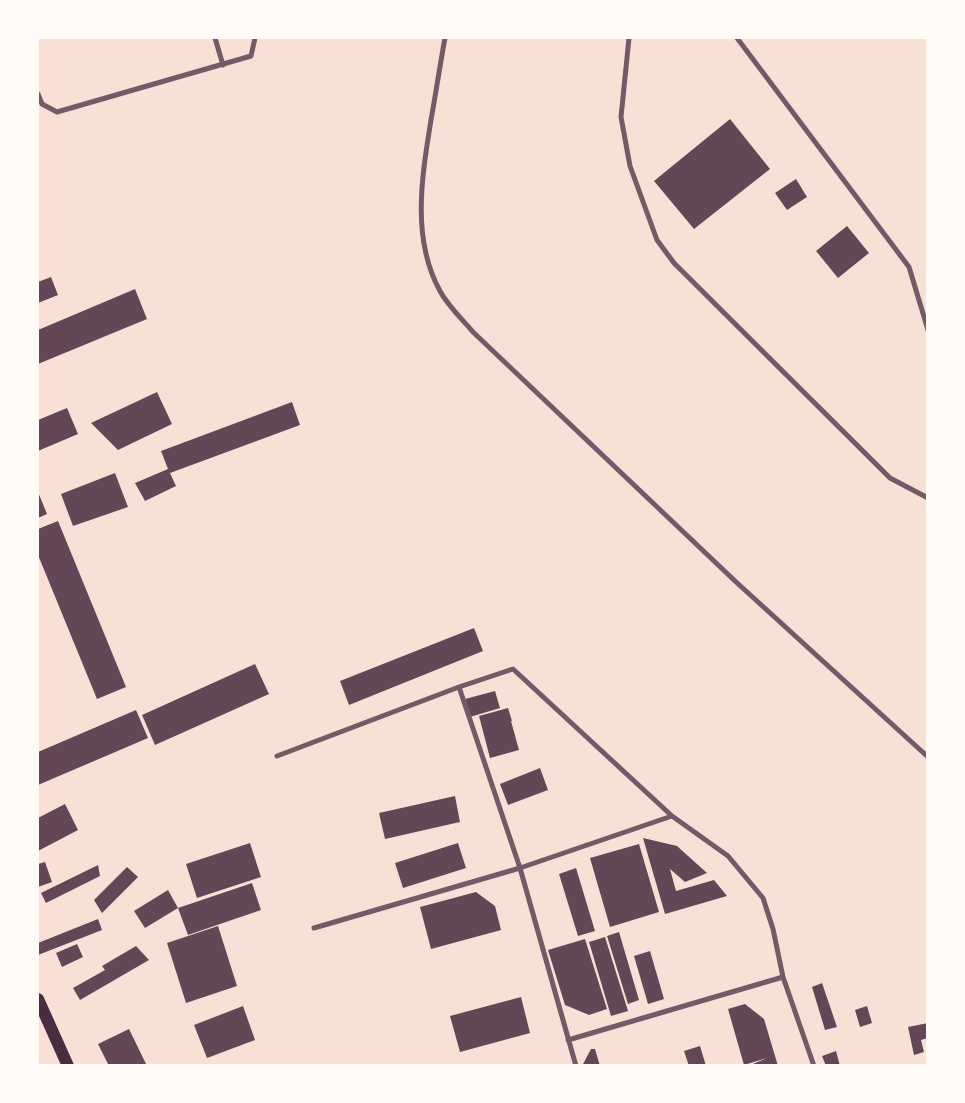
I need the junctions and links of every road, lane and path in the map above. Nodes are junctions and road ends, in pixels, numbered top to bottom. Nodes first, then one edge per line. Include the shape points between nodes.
1 (215, 38) edge
2 (256, 38) edge
3 (445, 38) edge
4 (629, 38) edge
5 (737, 38) edge
6 (223, 65) junction
7 (38, 94) edge
8 (928, 330) edge
9 (928, 498) edge
10 (459, 687) junction
11 (277, 756) dead end
12 (928, 757) edge
13 (672, 816) junction
14 (520, 868) junction
15 (314, 928) dead end
16 (783, 977) junction
17 (38, 1000) edge
18 (568, 1040) junction
19 (68, 1066) edge
20 (576, 1066) edge
21 (814, 1066) edge

1 - 6 street
2 - 6 street via 252,56
3 - 12 street via 421,201 422,231 440,291 473,332 735,581
4 - 9 street via 621,117 630,166 657,240 674,263 890,478
5 - 8 street via 909,266
6 - 7 street via 57,112 42,104
10 - 11 street
10 - 13 street via 513,669
10 - 14 street
13 - 14 street
13 - 16 street via 728,856 763,898
14 - 15 street
14 - 18 street
16 - 18 street
16 - 21 street
17 - 19 main road
18 - 20 street

